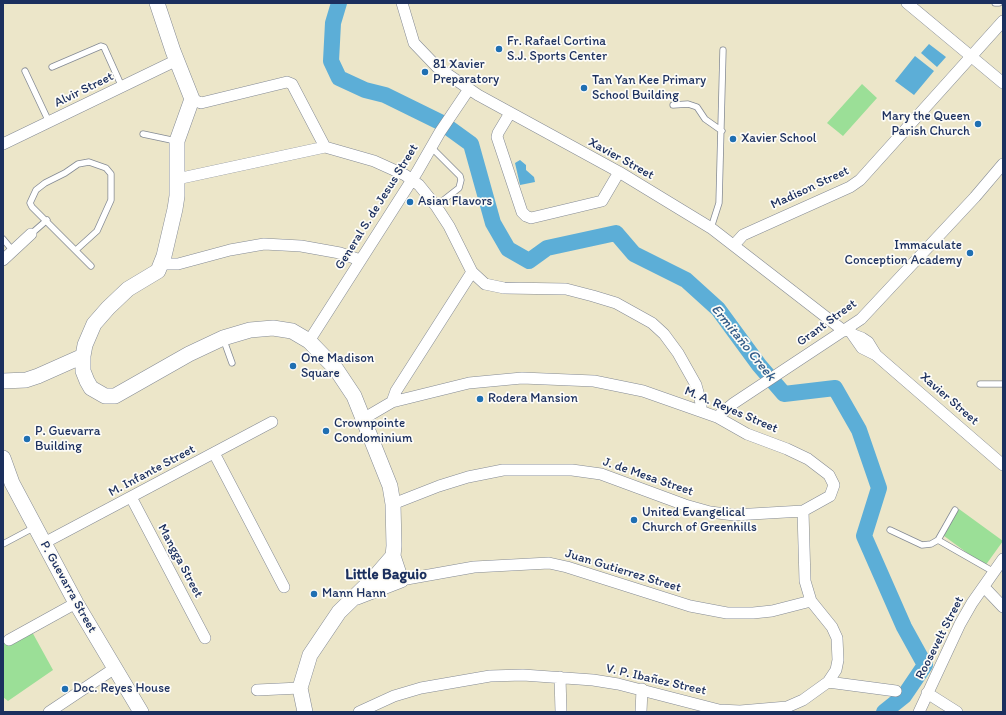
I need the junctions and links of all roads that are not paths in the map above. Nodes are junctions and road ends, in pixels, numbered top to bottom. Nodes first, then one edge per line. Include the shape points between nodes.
1 (157, 3) edge
2 (402, 3) edge
3 (907, 3) edge
4 (995, 3) edge
5 (999, 3) edge
6 (1003, 21) edge
7 (723, 50) dead end
8 (970, 57) junction
9 (177, 60) junction
10 (52, 67) dead end
11 (25, 72) dead end
12 (1003, 83) edge
13 (122, 87) junction
14 (469, 89) junction
15 (192, 99) junction
16 (673, 105) dead end
17 (510, 114) junction
18 (49, 122) junction
19 (722, 131) junction
20 (143, 134) dead end
21 (177, 141) junction
22 (3, 144) edge
23 (325, 147) junction
24 (431, 147) junction
25 (1003, 164) edge
26 (619, 172) junction
27 (177, 179) junction
28 (412, 179) junction
29 (436, 206) junction
30 (47, 220) junction
31 (711, 228) junction
32 (31, 234) joint
33 (3, 240) edge
34 (734, 245) junction
35 (13, 250) junction
36 (76, 250) junction
37 (3, 260) edge
38 (360, 260) junction
39 (162, 264) junction
40 (91, 266) dead end
41 (472, 272) junction
42 (849, 331) junction
43 (223, 338) junction
44 (309, 341) junction
45 (83, 356) junction
46 (232, 363) dead end
47 (3, 381) edge
48 (980, 384) dead end
49 (1003, 384) edge
50 (392, 402) junction
51 (701, 410) junction
52 (717, 417) junction
53 (363, 418) junction
54 (272, 422) dead end
55 (214, 453) junction
56 (3, 458) edge
57 (1003, 465) edge
58 (131, 497) junction
59 (393, 504) junction
60 (955, 510) dead end
61 (803, 511) junction
62 (35, 526) junction
63 (890, 530) dead end
64 (938, 540) junction
65 (44, 543) junction
66 (3, 544) edge
67 (393, 556) junction
68 (1003, 559) edge
69 (994, 572) junction
70 (401, 580) junction
71 (284, 587) dead end
72 (984, 587) junction
73 (356, 597) junction
74 (811, 601) junction
75 (76, 603) junction
76 (1003, 607) edge
77 (205, 638) dead end
78 (9, 640) dead end
79 (115, 668) junction
80 (560, 677) junction
81 (828, 682) junction
82 (300, 688) junction
83 (642, 689) junction
84 (257, 690) dead end
85 (896, 691) dead end
86 (928, 693) junction
87 (787, 710) edge
88 (49, 712) edge
89 (141, 712) edge
90 (305, 712) edge
91 (359, 712) edge
92 (561, 712) edge
93 (641, 712) edge
94 (919, 712) edge
95 (957, 712) edge

1 - 9 street
2 - 14 street, Xavier Street via 414,43 437,67
3 - 8 street
4 - 5 lane
6 - 8 street, Madison Street
7 - 19 lane
8 - 12 street
8 - 34 street, Madison Street via 860,180 850,187 743,235
9 - 13 street, Alvir Street
9 - 15 street
10 - 13 lane via 101,46 104,47
11 - 18 lane
13 - 18 street, Alvir Street
14 - 17 street, Xavier Street
14 - 24 street, General S. de Jesus Street
15 - 21 street
15 - 23 street via 201,103 287,82 292,84
16 - 19 lane via 688,104 696,107 705,119
17 - 26 street, Xavier Street
17 - 26 street via 497,137 522,212 526,216 531,218 602,201
18 - 22 street, Alvir Street
19 - 31 lane via 719,204
20 - 21 lane
21 - 27 street
23 - 27 street
23 - 28 street via 374,161
24 - 28 street, General S. de Jesus Street
24 - 29 lane via 461,180 459,188
25 - 42 street, Grant Street
26 - 31 street, Xavier Street
27 - 39 street via 175,209
28 - 29 street
28 - 38 street, General S. de Jesus Street
29 - 41 street
30 - 32 lane
30 - 36 lane
30 - 36 lane via 30,203 36,190 82,162 94,163 109,171 112,176 112,192 107,212 97,231
31 - 34 street, Xavier Street
32 - 35 street
33 - 35 lane
34 - 42 street, Xavier Street
35 - 37 street
36 - 40 lane
38 - 39 street via 340,253 301,246 264,244 178,264
38 - 44 street, General S. de Jesus Street
39 - 45 street via 152,276 128,289 100,316 85,345
41 - 50 street
41 - 51 street via 491,286 566,289 616,303 637,313 664,334 678,353 696,385 701,398
42 - 52 street, Grant Street via 766,381 734,402
42 - 57 street, Xavier Street via 868,342 876,355
43 - 44 street via 250,330 273,328 292,331
43 - 45 street via 115,396 105,396 92,388 83,370
43 - 46 lane
44 - 53 street via 346,383
45 - 47 street via 26,380
48 - 49 lane
50 - 51 street, M. A. Reyes Street via 469,383 546,378 594,380 642,391
50 - 53 street, M. A. Reyes Street
51 - 52 street, M. A. Reyes Street
52 - 61 street, M. A. Reyes Street via 747,434 808,459 829,475 834,486 830,496
53 - 59 street via 390,486
54 - 55 street, M. Infante Street
55 - 58 street, M. Infante Street
55 - 71 street
56 - 62 street, P. Guevarra Street via 10,484
58 - 65 street, M. Infante Street
58 - 77 street, Mangga Street
59 - 61 street, J. de Mesa Street via 468,476 503,470 532,469 601,474 710,512 734,515
59 - 67 street
60 - 64 lane
61 - 74 street via 804,581
62 - 65 street, P. Guevarra Street
62 - 66 lane
63 - 64 lane via 922,545
64 - 69 lane
65 - 75 street, P. Guevarra Street via 53,565
67 - 70 street
67 - 73 street
68 - 69 street, Roosevelt Street
69 - 72 street, Roosevelt Street
70 - 73 street
70 - 74 street, Juan Gutierrez Street via 474,567 549,563 690,606 727,613 772,611
72 - 76 street
72 - 86 street, Roosevelt Street via 960,624
73 - 82 street via 339,612 324,632 310,655
74 - 81 street via 837,638 836,670
75 - 78 street
75 - 79 street, P. Guevarra Street
79 - 88 street
79 - 89 street, P. Guevarra Street
80 - 83 street, V. P. Ibañez Street
80 - 91 street, V. P. Ibañez Street via 490,676 454,681 394,696
80 - 92 street
81 - 85 street
81 - 87 street, V. P. Ibañez Street
82 - 84 street
82 - 90 street
83 - 87 street, V. P. Ibañez Street via 719,710
83 - 93 street
86 - 94 street, Roosevelt Street
86 - 95 street

